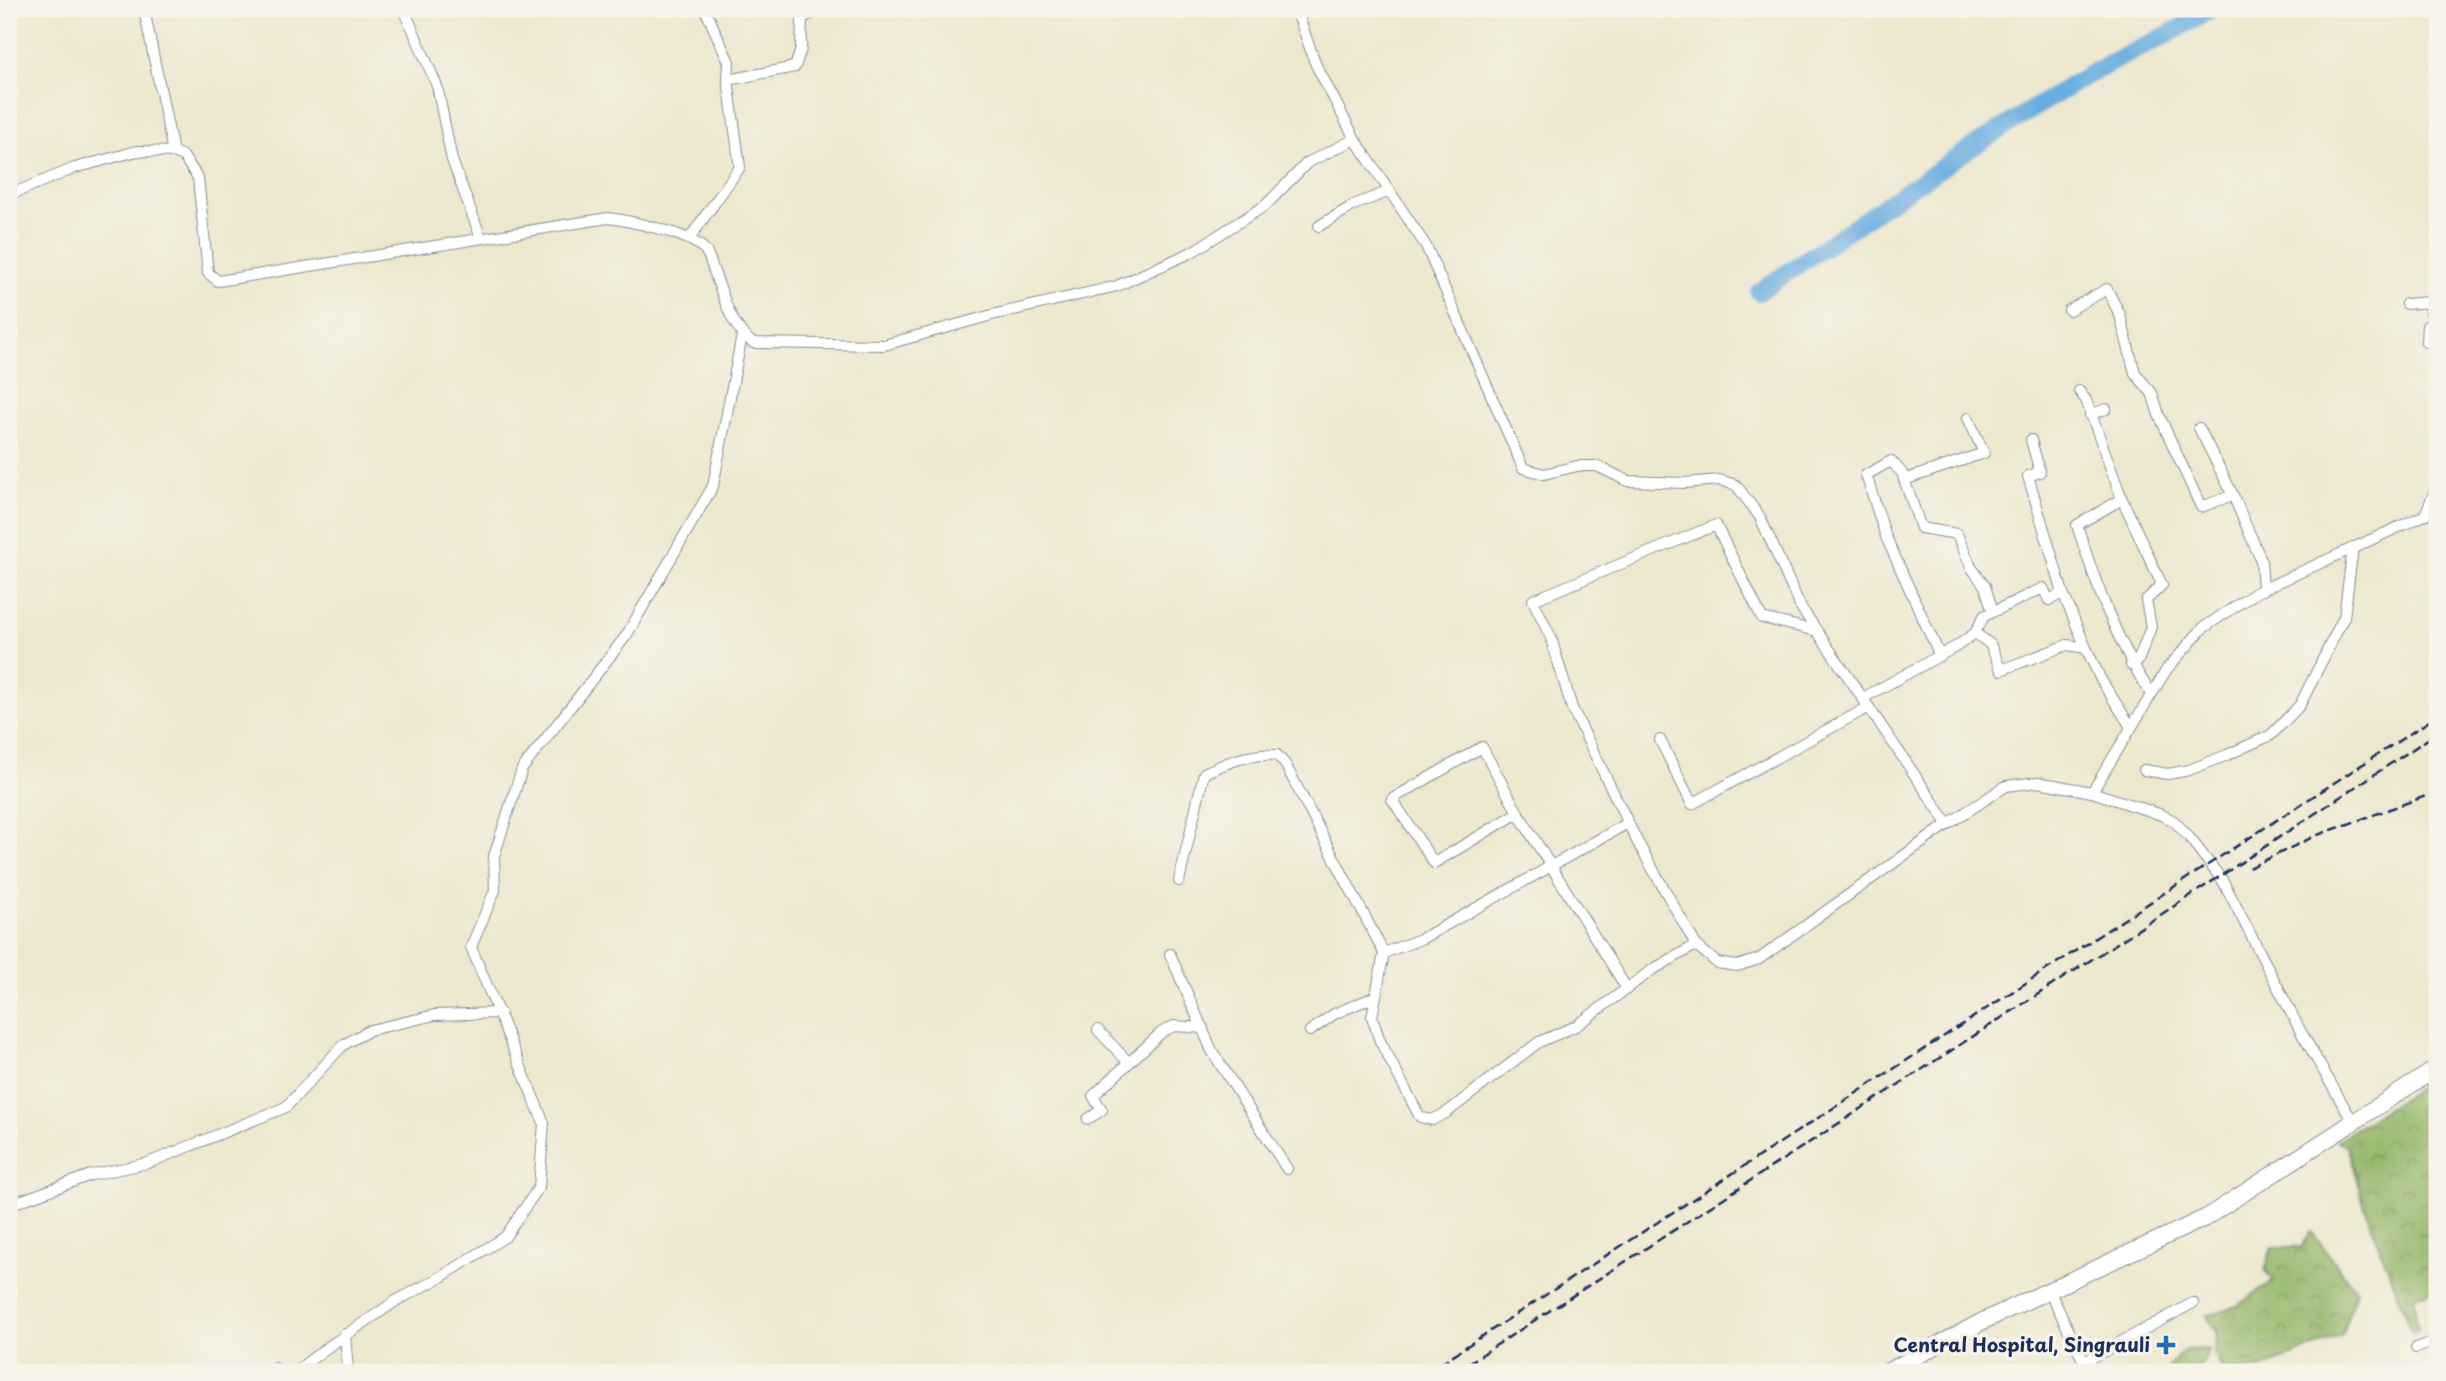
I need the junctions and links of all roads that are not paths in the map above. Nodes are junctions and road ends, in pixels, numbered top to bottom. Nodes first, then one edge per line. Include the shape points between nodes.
1 (144, 9) edge
2 (404, 9) edge
3 (705, 9) edge
4 (822, 9) edge
5 (1296, 9) edge
6 (728, 80) junction
7 (1355, 139) junction
8 (173, 152) junction
9 (1390, 191) junction
10 (9, 195) edge
11 (1319, 226) dead end
12 (481, 238) junction
13 (690, 239) junction
14 (2406, 304) dead end
15 (2069, 310) dead end
16 (2436, 323) edge
17 (742, 335) junction
18 (2426, 342) dead end
19 (2079, 391) dead end
20 (2106, 409) dead end
21 (2090, 415) junction
22 (1968, 418) dead end
23 (2199, 428) dead end
24 (2031, 440) dead end
25 (1904, 480) junction
26 (2437, 486) edge
27 (2233, 495) junction
28 (2122, 499) junction
29 (2353, 547) junction
30 (2263, 590) junction
31 (2063, 593) junction
32 (1992, 608) dead end
33 (1817, 631) junction
34 (1975, 633) junction
35 (2086, 648) junction
36 (1940, 656) junction
37 (2132, 664) junction
38 (2151, 694) junction
39 (1866, 703) junction
40 (2131, 727) junction
41 (1660, 740) dead end
42 (2144, 770) dead end
43 (2092, 792) junction
44 (1518, 813) junction
45 (1628, 823) junction
46 (1948, 824) junction
47 (1551, 866) junction
48 (1179, 881) dead end
49 (1696, 945) junction
50 (1384, 953) junction
51 (1170, 954) dead end
52 (1627, 989) junction
53 (1376, 996) junction
54 (500, 1013) junction
55 (1203, 1028) junction
56 (1098, 1030) dead end
57 (1310, 1031) dead end
58 (1129, 1063) junction
59 (2433, 1071) edge
60 (2437, 1097) edge
61 (1088, 1119) dead end
62 (2353, 1122) junction
63 (1287, 1169) dead end
64 (9, 1205) edge
65 (2049, 1290) junction
66 (2193, 1303) dead end
67 (345, 1334) junction
68 (2437, 1340) edge
69 (2416, 1348) dead end
70 (2084, 1362) junction
71 (257, 1372) edge
72 (283, 1372) edge
73 (295, 1372) edge
74 (345, 1372) edge
75 (1887, 1372) edge
76 (2089, 1372) edge

1 - 8 street
2 - 12 street via 437,86 452,160
3 - 6 street via 729,62
4 - 6 street via 802,18 801,50 795,67
5 - 7 street via 1315,65
6 - 13 street via 740,167
7 - 9 street
7 - 17 street via 1307,163 1266,205 1192,252 1117,286 884,345 753,343
8 - 10 street via 137,150 75,168
8 - 12 street via 183,156 198,178 208,273 218,281
9 - 11 street
9 - 33 street via 1426,246 1523,468 1544,474 1597,466 1628,481 1719,480 1736,485 1760,517 1800,606
12 - 13 street via 608,218
13 - 17 street via 706,250
14 - 16 street via 2428,302
15 - 27 street via 2107,289 2120,315 2135,373 2152,393 2202,507
16 - 18 street via 2427,326
17 - 54 street via 713,486 626,636 522,769 494,856 495,890 471,947
19 - 21 street
20 - 21 street
21 - 28 street
22 - 25 street via 1984,453
23 - 27 street
24 - 31 street via 2040,472 2028,476
25 - 32 street via 1921,528 1957,534
25 - 36 street via 1891,461 1866,475 1886,537
26 - 29 street via 2425,515
27 - 30 street via 2261,560
28 - 37 street via 2162,586 2146,600 2151,628 2138,661
28 - 37 street via 2077,524 2111,623
29 - 30 street
29 - 42 street via 2344,617 2300,705 2271,734 2227,755 2168,774
30 - 38 street via 2203,628
31 - 34 street via 2049,600 2043,588 1984,616
31 - 35 street
33 - 39 street
33 - 45 street via 1762,618 1716,525 1533,600 1551,638 1572,708
34 - 35 street via 1990,644 2001,670 2067,645
34 - 36 street
35 - 40 street
36 - 39 street
37 - 38 street
38 - 40 street
39 - 41 street via 1692,804
39 - 46 street
40 - 43 street
43 - 46 street via 2038,782 2006,786
43 - 62 street via 2175,821 2189,837 2223,881
44 - 44 street via 1434,863 1392,799 1482,747
44 - 47 street
45 - 47 street
45 - 49 street
46 - 49 street via 1759,959 1737,965 1717,962
47 - 50 street via 1423,938
47 - 52 street
48 - 50 street via 1204,773 1259,753 1277,755
49 - 52 street
50 - 53 street
51 - 55 street
52 - 53 street via 1576,1026 1539,1042 1432,1120 1420,1117 1380,1041 1372,1017
53 - 57 street via 1334,1014
54 - 64 street via 435,1016 370,1030 343,1045 286,1107 148,1163 90,1175
54 - 67 street via 544,1123 539,1187 505,1237
55 - 58 street via 1174,1026
55 - 63 street via 1212,1051
56 - 58 street
58 - 61 street via 1093,1096 1102,1110
59 - 60 street
59 - 62 main road
62 - 65 main road via 2205,1218
65 - 70 street
65 - 75 main road
66 - 70 street
67 - 73 street
67 - 74 street
68 - 69 street
70 - 76 street
71 - 72 street via 274,1368

